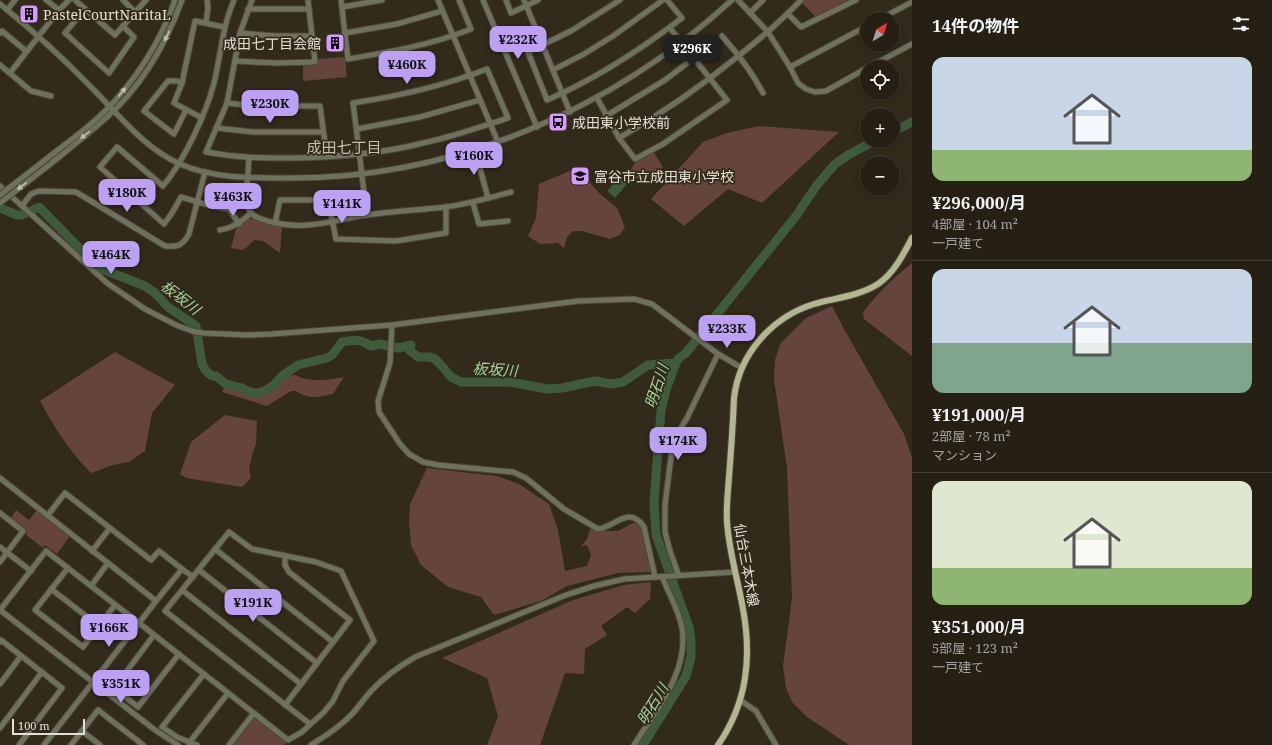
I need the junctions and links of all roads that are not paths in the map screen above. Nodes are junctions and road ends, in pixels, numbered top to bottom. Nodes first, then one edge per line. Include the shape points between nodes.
1 (15, 0) edge
2 (46, 0) edge
3 (69, 0) edge
4 (75, 0) edge
5 (122, 0) edge
6 (146, 0) edge
7 (175, 0) edge
8 (182, 0) edge
9 (206, 0) edge
10 (234, 0) edge
11 (252, 0) edge
12 (308, 0) edge
13 (341, 0) edge
14 (382, 0) edge
15 (438, 0) edge
16 (459, 0) edge
17 (483, 0) edge
18 (506, 0) edge
19 (524, 0) edge
20 (538, 0) edge
21 (620, 0) edge
22 (663, 0) edge
23 (667, 0) edge
24 (732, 0) edge
25 (738, 0) edge
26 (764, 0) edge
27 (801, 0) edge
28 (856, 0) edge
29 (912, 2) edge
30 (0, 4) edge
31 (527, 6) junction
32 (342, 7) junction
33 (85, 9) junction
34 (248, 9) junction
35 (309, 9) junction
36 (7, 10) junction
37 (59, 10) junction
38 (442, 11) junction
39 (135, 12) junction
40 (893, 12) edge
41 (750, 13) junction
42 (788, 14) junction
43 (206, 22) junction
44 (123, 26) junction
45 (224, 27) junction
46 (670, 28) junction
47 (860, 30) edge
48 (768, 32) junction
49 (0, 33) edge
50 (240, 33) junction
51 (345, 33) junction
52 (39, 36) junction
53 (312, 36) junction
54 (453, 36) junction
55 (722, 36) dead end
56 (682, 43) junction
57 (912, 44) edge
58 (543, 45) junction
59 (26, 51) junction
60 (739, 56) junction
61 (694, 58) junction
62 (883, 60) edge
63 (234, 61) junction
64 (0, 65) edge
65 (790, 67) junction
66 (553, 70) junction
67 (860, 72) edge
68 (10, 73) junction
69 (470, 76) junction
70 (710, 79) junction
71 (182, 83) junction
72 (563, 93) junction
73 (763, 93) dead end
74 (51, 96) dead end
75 (597, 98) junction
76 (480, 100) junction
77 (227, 103) junction
78 (110, 106) junction
79 (114, 110) junction
80 (186, 110) junction
81 (570, 112) junction
82 (606, 116) junction
83 (202, 118) junction
84 (490, 124) junction
85 (537, 127) junction
86 (216, 128) junction
87 (357, 129) junction
88 (323, 132) junction
89 (619, 138) junction
90 (498, 142) junction
91 (475, 150) junction
92 (359, 154) junction
93 (327, 157) junction
94 (249, 158) junction
95 (179, 164) junction
96 (205, 172) junction
97 (361, 174) junction
98 (247, 177) junction
99 (0, 186) edge
100 (511, 192) dead end
101 (0, 195) edge
102 (488, 198) junction
103 (197, 202) junction
104 (0, 203) edge
105 (473, 203) junction
106 (446, 207) junction
107 (23, 208) junction
108 (251, 214) junction
109 (366, 215) junction
110 (508, 221) dead end
111 (333, 222) junction
112 (276, 223) junction
113 (240, 224) junction
114 (220, 230) dead end
115 (912, 238) edge
116 (392, 326) junction
117 (718, 354) junction
118 (742, 368) junction
119 (0, 478) edge
120 (0, 513) edge
121 (48, 515) junction
122 (110, 528) junction
123 (0, 547) edge
124 (215, 549) junction
125 (92, 551) junction
126 (7, 553) junction
127 (285, 556) junction
128 (0, 562) edge
129 (108, 563) junction
130 (68, 568) junction
131 (182, 569) junction
132 (199, 570) junction
133 (31, 571) junction
134 (735, 572) junction
135 (655, 576) junction
136 (663, 576) junction
137 (678, 576) junction
138 (193, 577) junction
139 (91, 586) junction
140 (51, 589) junction
141 (182, 590) junction
142 (156, 601) junction
143 (115, 605) junction
144 (0, 610) edge
145 (139, 624) junction
146 (99, 626) junction
147 (154, 635) junction
148 (0, 642) edge
149 (334, 642) junction
150 (179, 654) junction
151 (21, 656) junction
152 (317, 663) junction
153 (42, 672) junction
154 (204, 674) junction
155 (94, 682) junction
156 (0, 684) edge
157 (301, 684) junction
158 (228, 693) junction
159 (740, 700) junction
160 (285, 704) junction
161 (254, 713) junction
162 (310, 724) junction
163 (0, 728) edge
164 (82, 731) junction
165 (189, 742) junction
166 (19, 745) edge
167 (44, 745) edge
168 (71, 745) edge
169 (100, 745) edge
170 (143, 745) edge
171 (178, 745) edge
172 (197, 745) edge
173 (229, 745) edge
174 (311, 745) edge
175 (634, 745) edge
176 (718, 745) edge
177 (776, 745) edge

1 - 36 street
2 - 37 street
3 - 37 street
4 - 33 street
5 - 39 street
6 - 39 street
78 -> 7 street via 155,45
8 -> 79 street via 152,63
9 - 43 street
10 - 45 street
11 - 34 street
12 - 35 street
13 - 32 street
14 - 32 street
15 - 38 street
16 - 54 street via 471,29
17 - 85 street
18 - 31 street via 511,13
19 - 31 street
20 - 31 street
21 - 58 street via 571,31
22 - 66 street via 613,36
23 - 46 street via 682,18
24 - 56 street
25 - 41 street
26 - 41 street
27 - 42 street
28 - 42 street via 801,27
29 - 40 street
30 - 36 street
31 - 58 street
32 - 51 street
33 - 44 street via 114,36
33 - 44 street via 66,33 109,73 134,36
34 - 35 street
34 - 50 street
35 - 53 street
36 - 52 street
37 - 52 street
38 - 51 street via 397,24
38 - 54 street
39 - 44 street
41 - 48 street
42 - 48 street
43 - 45 street
43 - 71 street via 195,21
45 - 83 street via 214,82
46 - 56 street
46 - 72 street via 596,77
47 - 65 street
48 - 60 street
48 - 65 street
49 - 59 street via 2,31
50 - 53 street
50 - 63 street
51 - 54 street via 348,60
52 - 59 street
52 - 78 street
53 - 63 street via 315,62
54 - 69 street
55 - 60 street
56 - 61 street
56 - 75 street via 638,74
57 - 62 street
58 - 66 street
58 - 72 street via 528,52 548,100
59 - 68 street
60 - 70 street
60 - 73 street via 754,75
61 - 70 street
61 - 82 street via 665,80
63 - 77 street
64 - 68 street
65 - 67 street via 798,84 815,92 826,91
66 - 72 street
68 - 74 street via 31,91
69 - 76 street
69 - 84 street via 487,69 508,118
69 - 87 street via 391,98 353,103
70 - 89 street via 650,121
70 - 89 street via 726,100 663,144 635,159
71 - 80 street via 174,103
71 - 80 street via 168,81 144,111 174,134
72 - 81 street
75 - 81 street
75 - 82 street
76 - 84 street
76 - 87 street via 450,110
77 - 86 street
77 - 88 street via 253,106 320,106
78 - 79 street
78 - 101 street, bridge
79 - 95 street via 151,146
79 -> 104 street, bridge
80 - 83 street
81 - 85 street
82 - 89 street
83 - 95 street
84 - 90 street
84 - 92 street via 423,144
85 - 90 street
86 - 88 street via 253,132
86 - 94 street via 206,152
87 - 92 street
88 - 93 street
90 - 91 street
91 - 97 street via 421,164
91 - 102 street
92 - 93 street
92 - 97 street
93 - 94 street
94 - 98 street
95 - 96 street
95 - 103 street via 163,186 117,147 100,167 164,224 181,196
96 - 98 street
96 - 103 street
97 - 98 street via 316,178
97 - 109 street
98 - 108 street via 246,200
99 - 107 street
100 - 102 street
102 - 105 street
103 - 107 street via 189,234 184,242 176,247 165,246 76,192 39,191 31,194
103 - 113 street via 229,209
105 - 106 street
105 - 110 street via 479,224
106 - 109 street
106 - 111 street via 446,233 396,241 336,239
107 - 116 street via 107,283 145,309 194,331 247,335
108 - 112 street
108 - 113 street
109 - 111 street
111 - 112 street via 294,226
111 - 112 street via 328,200 280,200
113 - 114 street
115 - 118 main road, 仙台三本木線 via 894,268 879,283 870,289 813,305 778,322 756,344
116 - 117 street via 578,301 634,299 652,304
116 - 135 street via 390,363 378,401 379,412 409,454 423,462 438,465 512,472 526,478 564,508 598,529 621,518 634,518 644,527
117 - 118 street
117 - 137 street via 673,441 665,505 665,532
118 - 134 main road, 仙台三本木線 via 734,398 728,508 728,532
119 - 121 street
120 - 126 street via 23,531
121 - 122 street via 64,493
121 - 125 street
122 - 125 street
122 - 131 street via 151,560 159,551
123 - 126 street
124 - 127 street via 229,532 252,549
124 - 132 street
124 - 149 street
125 - 129 street
126 - 128 street
126 - 133 street
127 - 149 street via 285,565 289,572 350,620
127 - 162 street via 316,562 342,571 374,641 343,681 333,701
129 - 139 street
129 - 142 street
130 - 133 street via 46,551
130 - 139 street
130 - 140 street
131 - 138 street
131 - 142 street
132 - 138 street
132 - 152 street
133 - 144 street
134 - 137 street
134 - 159 main road, 仙台三本木線 via 748,641 748,660
135 - 136 street
135 - 174 street via 608,582 578,591 416,657 389,674 373,688 346,720
136 - 137 street
136 - 175 street via 682,628 682,657 676,677
138 - 141 street
139 - 143 street
140 - 146 street
140 - 146 street via 35,610 83,647
141 - 157 street
141 - 160 street via 165,611
142 - 145 street
143 - 145 street
143 - 146 street
144 - 155 street
145 - 147 street
145 - 155 street
147 - 150 street
147 - 150 street via 114,688 138,707
148 - 151 street via 1,640
149 - 152 street
150 - 154 street
151 - 153 street
151 - 156 street
152 - 157 street
153 - 163 street
153 - 166 street via 62,688
154 - 158 street
154 - 165 street via 162,727
155 - 167 street
155 - 171 street
157 - 160 street
158 - 161 street
158 - 165 street
159 - 176 main road, 仙台三本木線 via 731,724
159 - 177 street via 756,711
160 - 162 street
161 - 162 street via 288,740
161 - 173 street
164 - 168 street
164 - 169 street
164 - 170 street via 98,710
165 - 172 street

